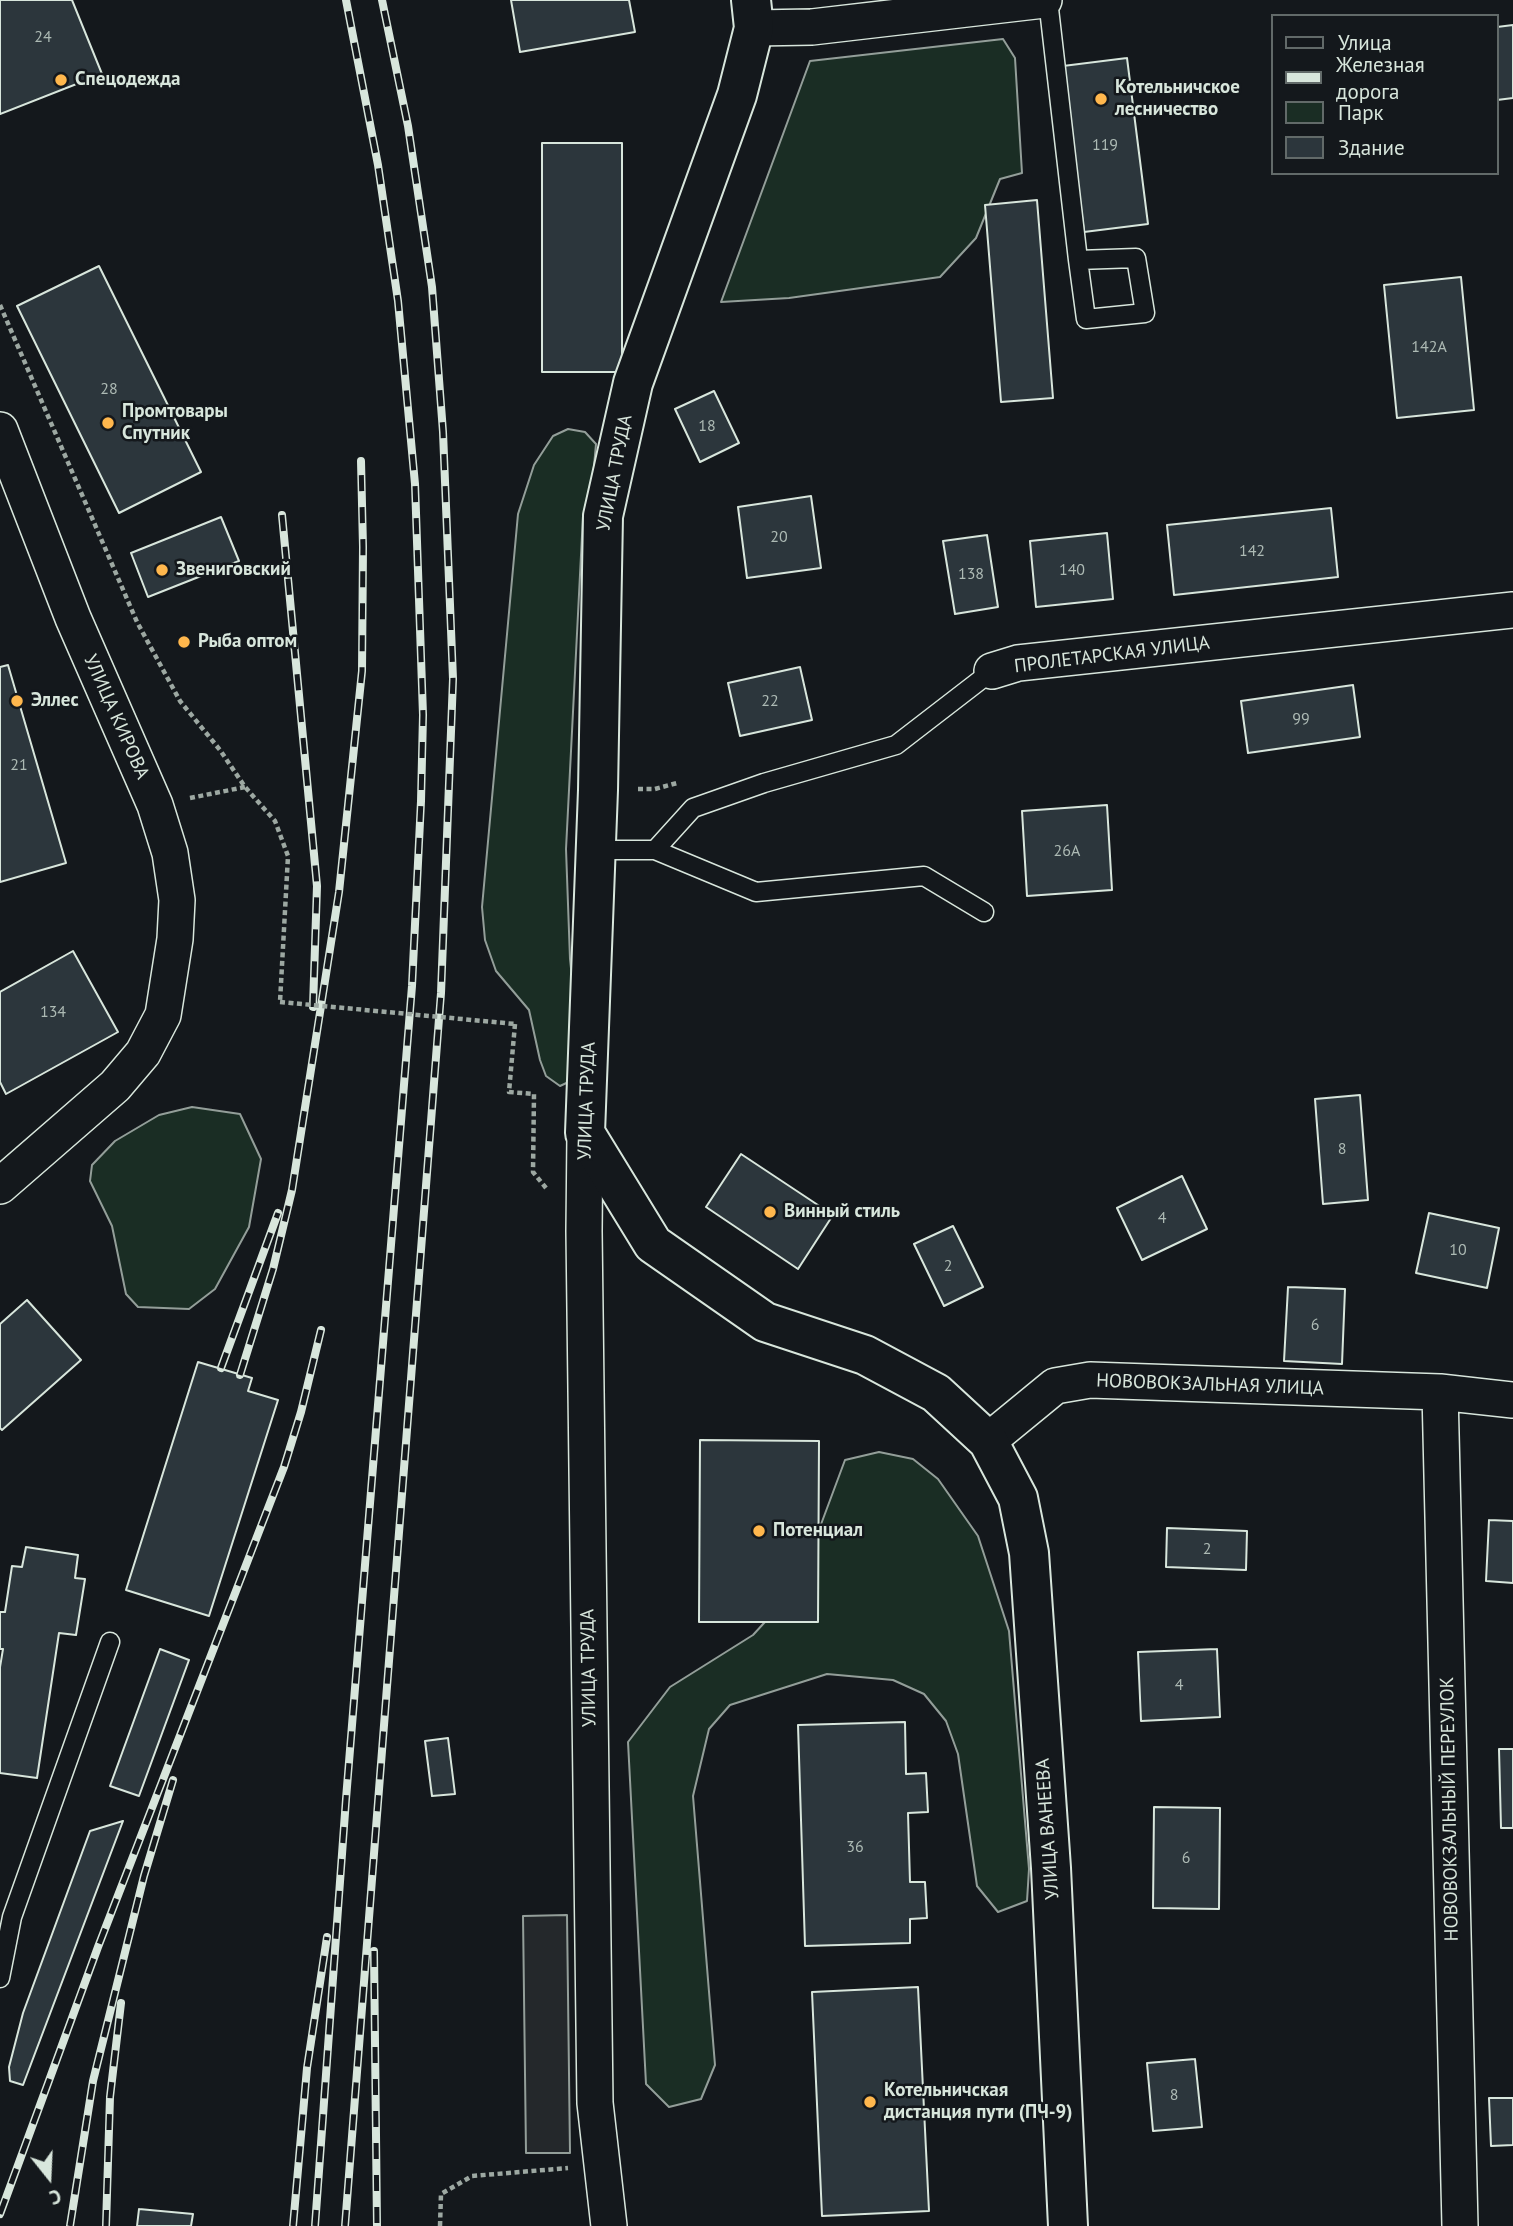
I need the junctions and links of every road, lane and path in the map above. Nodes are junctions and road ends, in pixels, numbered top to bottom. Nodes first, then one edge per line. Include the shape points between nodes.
1 (1046, 0) edge
2 (752, 14) edge
3 (1078, 260) junction
4 (0, 305) edge
5 (0, 430) edge
6 (1513, 610) edge
7 (992, 671) joint
8 (681, 782) dead end
9 (245, 787) junction
10 (598, 790) junction
11 (155, 805) junction
12 (596, 850) junction
13 (655, 850) junction
14 (984, 912) dead end
15 (585, 1133) junction
16 (533, 1172) dead end
17 (0, 1186) edge
18 (1440, 1392) junction
19 (1513, 1400) edge
20 (988, 1441) junction
21 (110, 1642) dead end
22 (0, 1978) edge
23 (602, 2165) junction
24 (440, 2226) edge
25 (609, 2226) edge
26 (1068, 2226) edge
27 (1460, 2226) edge

1 - 2 street via 812,27
1 - 3 lane
2 - 10 street, УЛИЦА ТРУДА via 737,95 633,383 603,516
3 - 3 lane via 1086,319 1146,313 1136,258
4 - 9 path via 137,622 180,701
5 - 11 street, УЛИЦА КИРОВА via 73,618
6 - 7 street, ПРОЛЕТАРСКАЯ УЛИЦА via 1018,663
7 - 13 lane, ПРОЛЕТАРСКАЯ УЛИЦА via 896,745 693,808
8 - 10 path via 655,789
9 - 11 path
9 - 16 path, bridge via 275,821 288,856 280,1002 515,1024 509,1092 534,1094
10 - 12 street, УЛИЦА ТРУДА
11 - 17 street, УЛИЦА КИРОВА via 170,853 177,900 163,1015 143,1053 124,1076
12 - 13 lane
12 - 15 street, УЛИЦА ТРУДА
13 - 14 lane via 756,892 923,876
15 - 20 street via 653,1244 765,1322 864,1355 936,1393
15 - 23 street, УЛИЦА ТРУДА via 595,2103
18 - 19 street, НОВОВОКЗАЛЬНАЯ УЛИЦА
18 - 20 street, НОВОВОКЗАЛЬНАЯ УЛИЦА via 1090,1380 1055,1387
18 - 27 street, НОВОВОКЗАЛЬНЫЙ ПЕРЕУЛОК
20 - 26 street, УЛИЦА ВАНЕЕВА via 1018,1498 1029,1553 1051,1868
21 - 22 lane via 12,1917
23 - 24 path via 472,2176 441,2194
23 - 25 street, УЛИЦА ТРУДА

